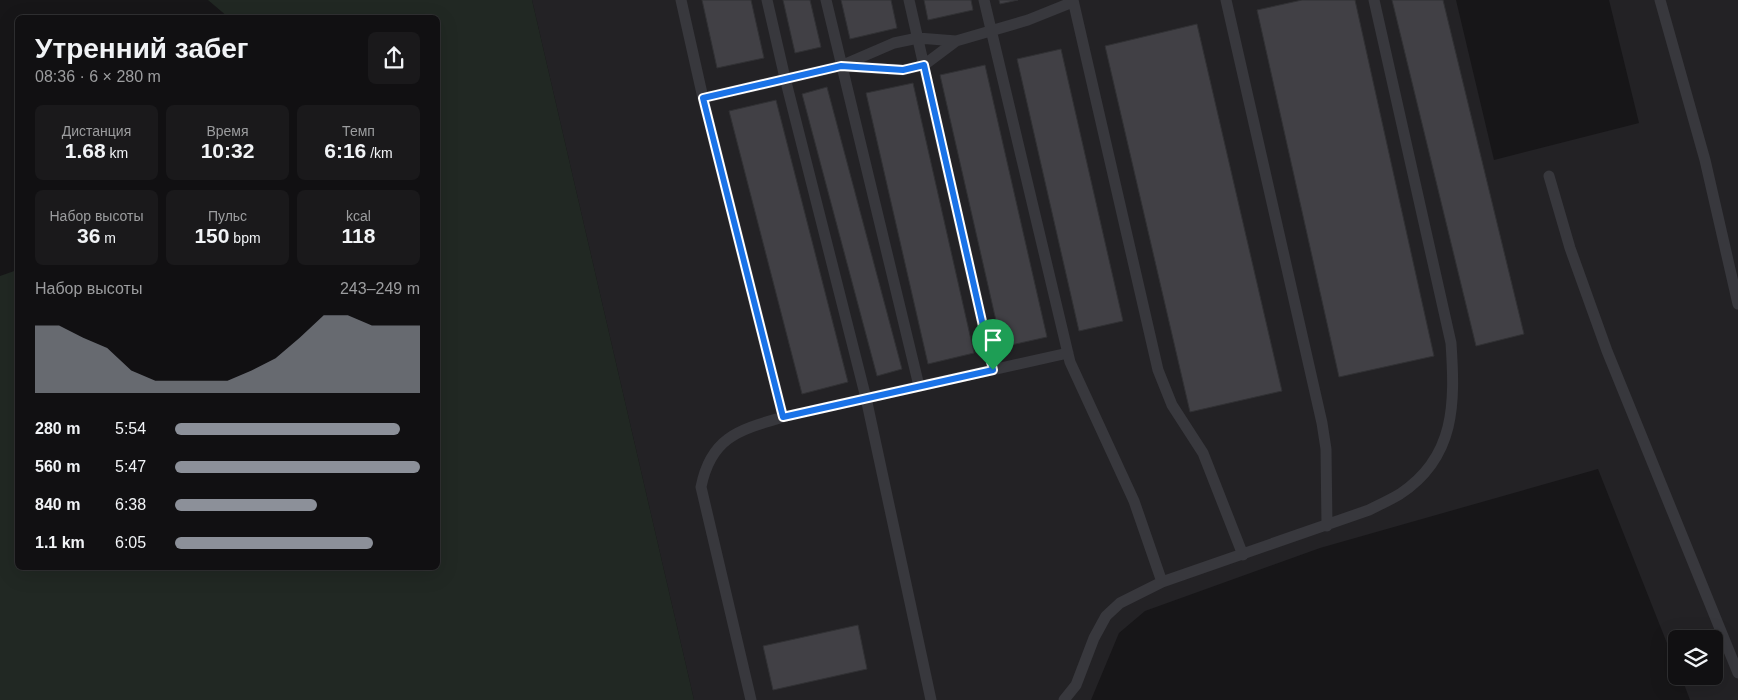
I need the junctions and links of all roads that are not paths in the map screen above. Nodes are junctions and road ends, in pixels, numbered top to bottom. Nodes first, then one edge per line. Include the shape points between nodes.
1 (681, 0) edge
2 (767, 0) edge
3 (826, 0) edge
4 (909, 0) edge
5 (984, 0) edge
6 (1226, 0) edge
7 (1374, 0) edge
8 (1660, 0) edge
9 (1073, 1) edge
10 (991, 31) junction
11 (918, 38) junction
12 (956, 40) junction
13 (924, 65) junction
14 (841, 66) junction
15 (784, 78) junction
16 (703, 98) junction
17 (1549, 176) dead end
18 (1738, 304) edge
19 (1068, 353) junction
20 (993, 370) junction
21 (919, 386) junction
22 (866, 398) junction
23 (783, 417) junction
24 (1327, 526) junction
25 (1243, 554) junction
26 (1162, 582) junction
27 (1738, 673) edge
28 (751, 700) edge
29 (931, 700) edge
30 (1064, 700) edge

1 - 16 lane
2 - 15 lane
3 - 14 lane
4 - 11 lane
5 - 10 lane
6 - 24 lane via 1322,423 1326,449
7 - 24 lane via 1451,343 1454,378 1451,418 1440,452 1426,472 1400,493 1369,510
8 - 18 lane via 1705,160
9 - 10 lane
9 - 25 lane via 1158,370 1172,405 1203,454
10 - 12 lane
10 - 19 lane
11 - 12 lane
11 - 13 lane
11 - 14 lane via 894,43
12 - 13 lane
13 - 14 lane via 903,70
13 - 20 lane
14 - 15 lane
14 - 21 lane
15 - 16 lane
15 - 22 lane
16 - 23 lane
17 - 27 lane via 1570,248 1607,351
19 - 20 lane
19 - 26 lane via 1134,501
20 - 21 lane
21 - 22 lane
22 - 23 lane
22 - 29 lane
23 - 28 lane via 743,430 721,444 711,456 701,487
24 - 25 lane
25 - 26 lane
26 - 30 lane via 1120,603 1106,616 1076,685

